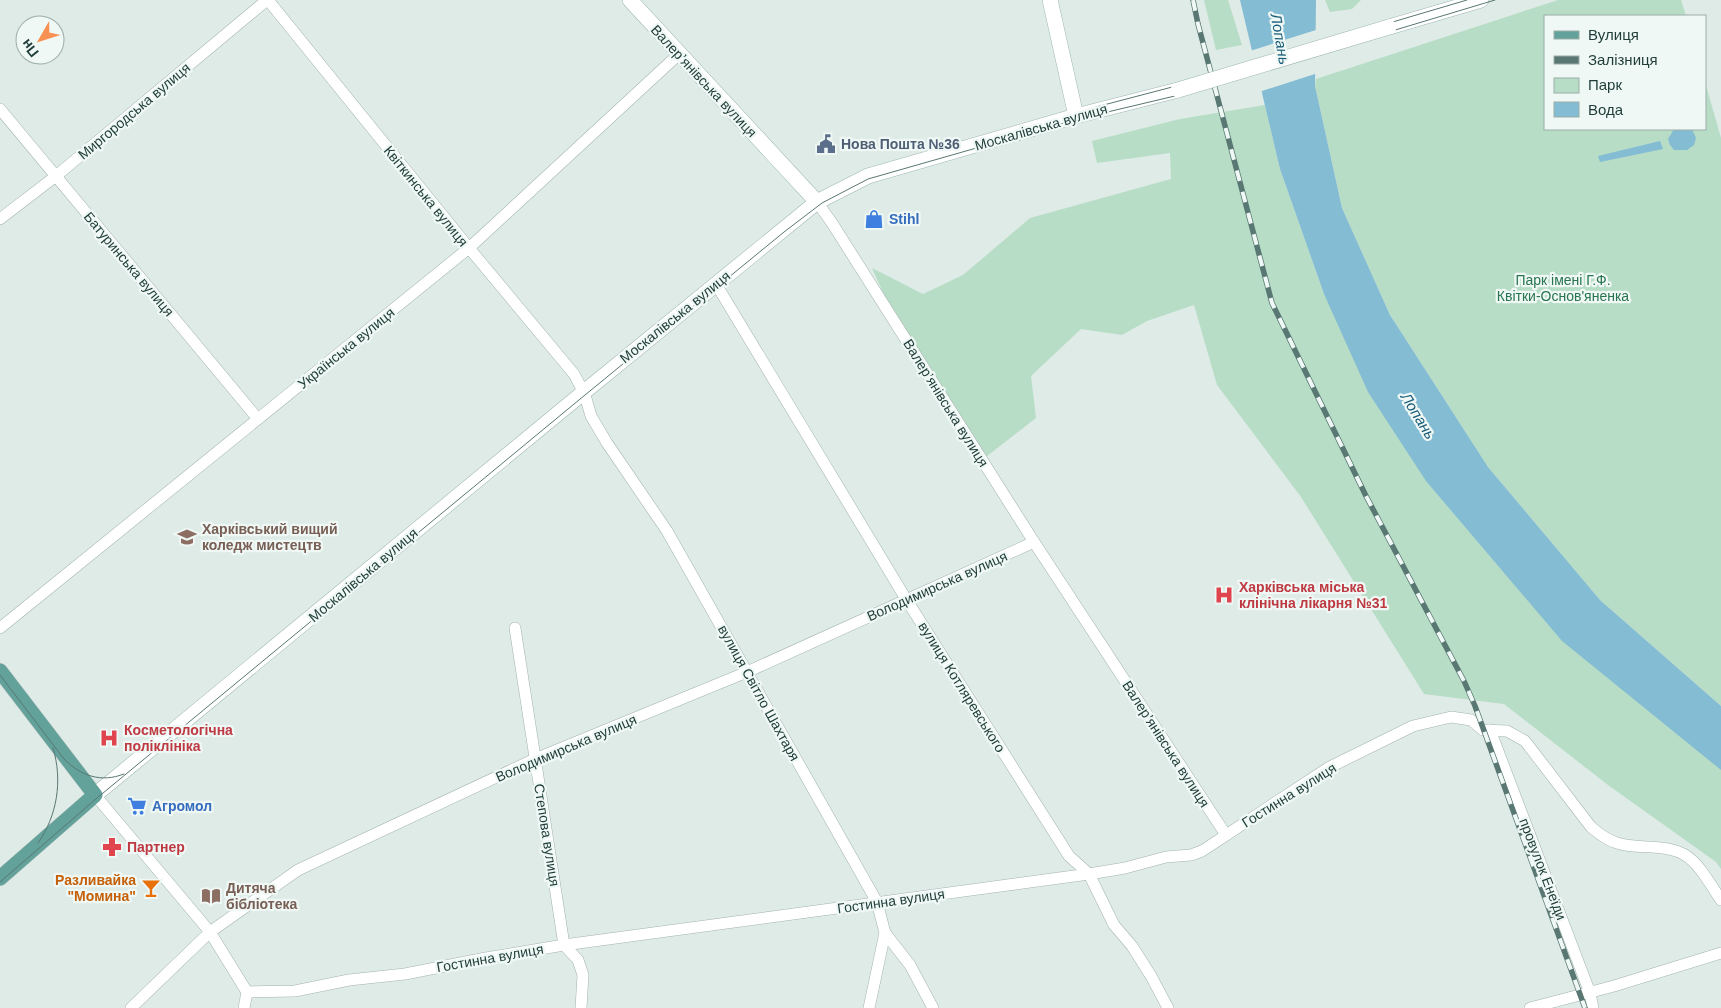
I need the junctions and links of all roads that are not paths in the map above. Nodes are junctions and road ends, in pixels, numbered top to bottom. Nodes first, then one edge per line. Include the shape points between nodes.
1 (267, 0) edge
2 (630, 0) edge
3 (1050, 0) edge
4 (1482, 0) edge
5 (679, 54) junction
6 (0, 109) edge
7 (1076, 116) junction
8 (56, 176) junction
9 (817, 202) junction
10 (0, 220) edge
11 (469, 248) junction
12 (716, 284) junction
13 (584, 392) junction
14 (258, 419) junction
15 (1034, 542) junction
16 (906, 599) junction
17 (0, 628) edge
18 (515, 628) dead end
19 (0, 671) edge
20 (748, 672) junction
21 (1494, 730) junction
22 (536, 759) junction
23 (96, 795) junction
24 (1226, 835) junction
25 (1089, 874) junction
26 (0, 878) edge
27 (1721, 900) edge
28 (877, 902) junction
29 (210, 932) junction
30 (886, 933) junction
31 (564, 945) junction
32 (1721, 953) edge
33 (248, 992) junction
34 (1590, 993) junction
35 (131, 1008) edge
36 (244, 1008) edge
37 (581, 1008) edge
38 (869, 1008) edge
39 (933, 1008) edge
40 (1168, 1008) edge
41 (1530, 1008) edge
42 (1593, 1008) edge

1 - 8 street, Миргородська вулиця
1 - 11 street, Квіткинська вулиця
2 - 5 street, Валер’янівська вулиця
3 - 7 street
4 - 7 street, Москалівська вулиця, bridge via 1178,90
5 - 9 street, Валер’янівська вулиця
5 - 11 street, Українська вулиця
6 - 8 street, Батуринська вулиця
7 - 9 street, Москалівська вулиця via 863,178
8 - 10 street, Миргородська вулиця
8 - 14 street, Батуринська вулиця
9 - 12 street, Москалівська вулиця
9 - 15 street, Валер’янівська вулиця
11 - 13 street, Квіткинська вулиця via 574,374
11 - 14 street, Українська вулиця
12 - 13 street, Москалівська вулиця
12 - 16 street, вулиця Котляревського
13 - 20 street, вулиця Світло Шахтаря via 591,416 667,530
13 - 23 street, Москалівська вулиця
14 - 17 street, Українська вулиця
15 - 16 street, Володимирська вулиця
15 - 24 street, Валер’янівська вулиця
16 - 20 street, Володимирська вулиця
16 - 25 street, вулиця Котляревського via 1070,856
18 - 22 street, Степова вулиця
19 - 23 main road
20 - 22 street, Володимирська вулиця
20 - 28 street, вулиця Світло Шахтаря
21 - 24 street, Гостинна вулиця via 1483,730 1471,720 1451,717 1413,726 1328,768
21 - 27 street, Гостинна вулиця via 1507,731 1526,741 1591,827 1605,838 1619,844 1672,850 1685,855
21 - 34 street, провулок Енеїди
22 - 29 street, Володимирська вулиця via 298,870
22 - 31 street, Степова вулиця
23 - 26 main road, Москалівська вулиця
23 - 29 street
24 - 25 street, Гостинна вулиця via 1202,852
25 - 28 street, Гостинна вулиця
25 - 40 street, вулиця Котляревського via 1114,924 1132,946
28 - 30 street, вулиця Світло Шахтаря
28 - 31 street, Гостинна вулиця
29 - 33 street
29 - 35 street, Володимирська вулиця
30 - 38 street, вулиця Світло Шахтаря
30 - 39 street via 910,965
31 - 33 street, Гостинна вулиця via 295,991
31 - 37 street via 578,960 583,975
32 - 34 street
33 - 36 street
34 - 41 street
34 - 42 street, провулок Енеїди

